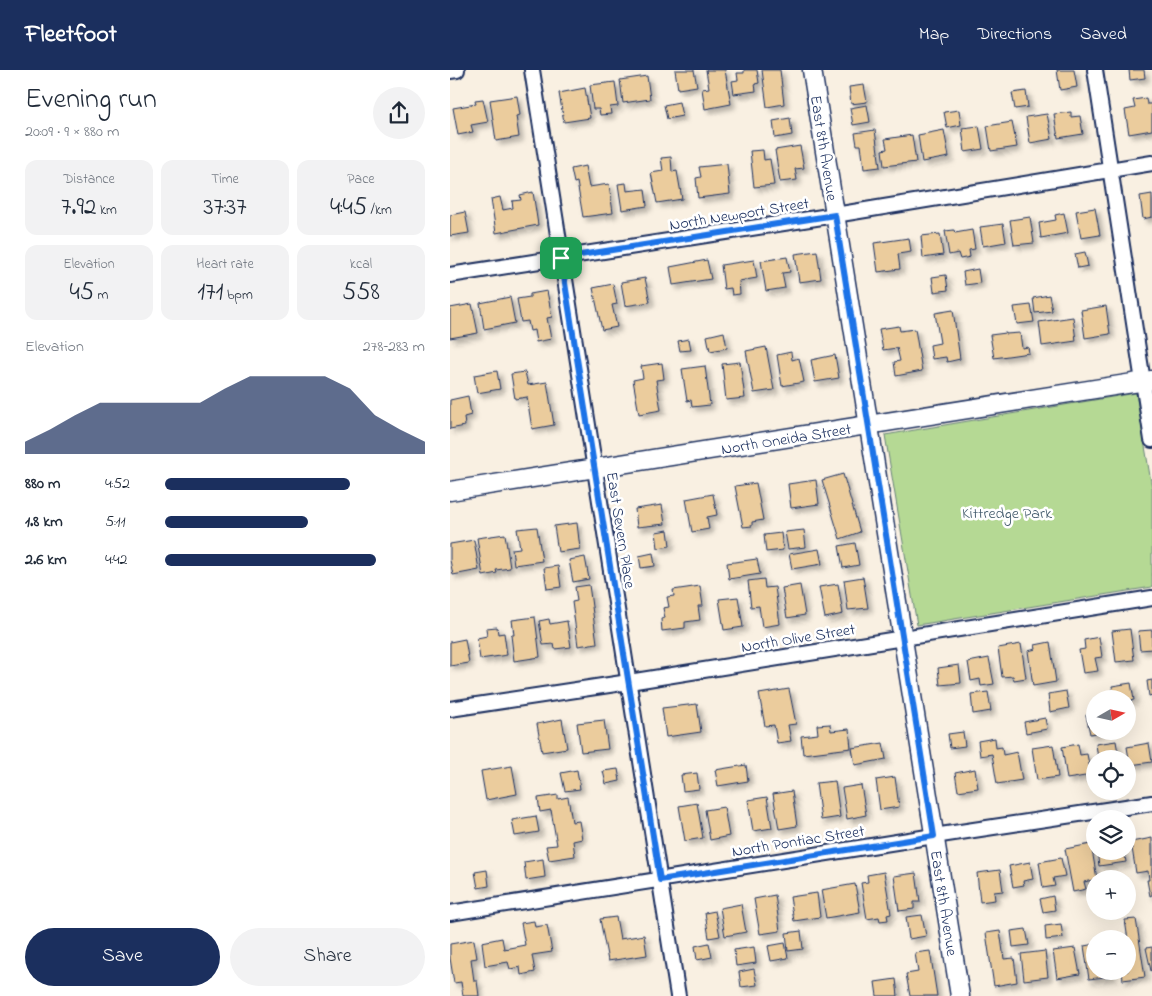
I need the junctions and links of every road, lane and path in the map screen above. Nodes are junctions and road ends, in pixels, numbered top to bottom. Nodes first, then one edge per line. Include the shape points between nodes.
1 (457, 70) edge
2 (532, 70) edge
3 (812, 70) edge
4 (1095, 70) edge
5 (450, 71) edge
6 (1152, 164) edge
7 (1111, 170) junction
8 (835, 215) junction
9 (561, 258) junction
10 (450, 275) edge
11 (1147, 381) edge
12 (869, 425) junction
13 (1152, 440) edge
14 (595, 468) junction
15 (450, 491) edge
16 (1152, 598) edge
17 (902, 638) junction
18 (629, 682) junction
19 (450, 709) edge
20 (1152, 803) edge
21 (934, 836) junction
22 (660, 880) junction
23 (450, 913) edge
24 (678, 996) edge
25 (960, 996) edge

1 - 5 street
2 - 9 street, East Severn Place
3 - 8 street, East 8th Avenue
4 - 7 street
6 - 7 street, North Newport Street
7 - 8 street, North Newport Street
7 - 11 street
8 - 9 street, North Newport Street
8 - 12 street, East 8th Avenue
9 - 10 street, North Newport Street
9 - 14 street, East Severn Place
11 - 12 street, North Oneida Street
11 - 13 street
12 - 14 street, North Oneida Street
12 - 17 street, East 8th Avenue
14 - 15 street, North Oneida Street
14 - 18 street, East Severn Place
16 - 17 street, North Olive Street
17 - 18 street, North Olive Street
17 - 21 street, East 8th Avenue
18 - 19 street, North Olive Street
18 - 22 street, East Severn Place
20 - 21 street, North Pontiac Street
21 - 22 street, North Pontiac Street
21 - 25 street, East 8th Avenue
22 - 23 street, North Pontiac Street
22 - 24 street, East Severn Place

